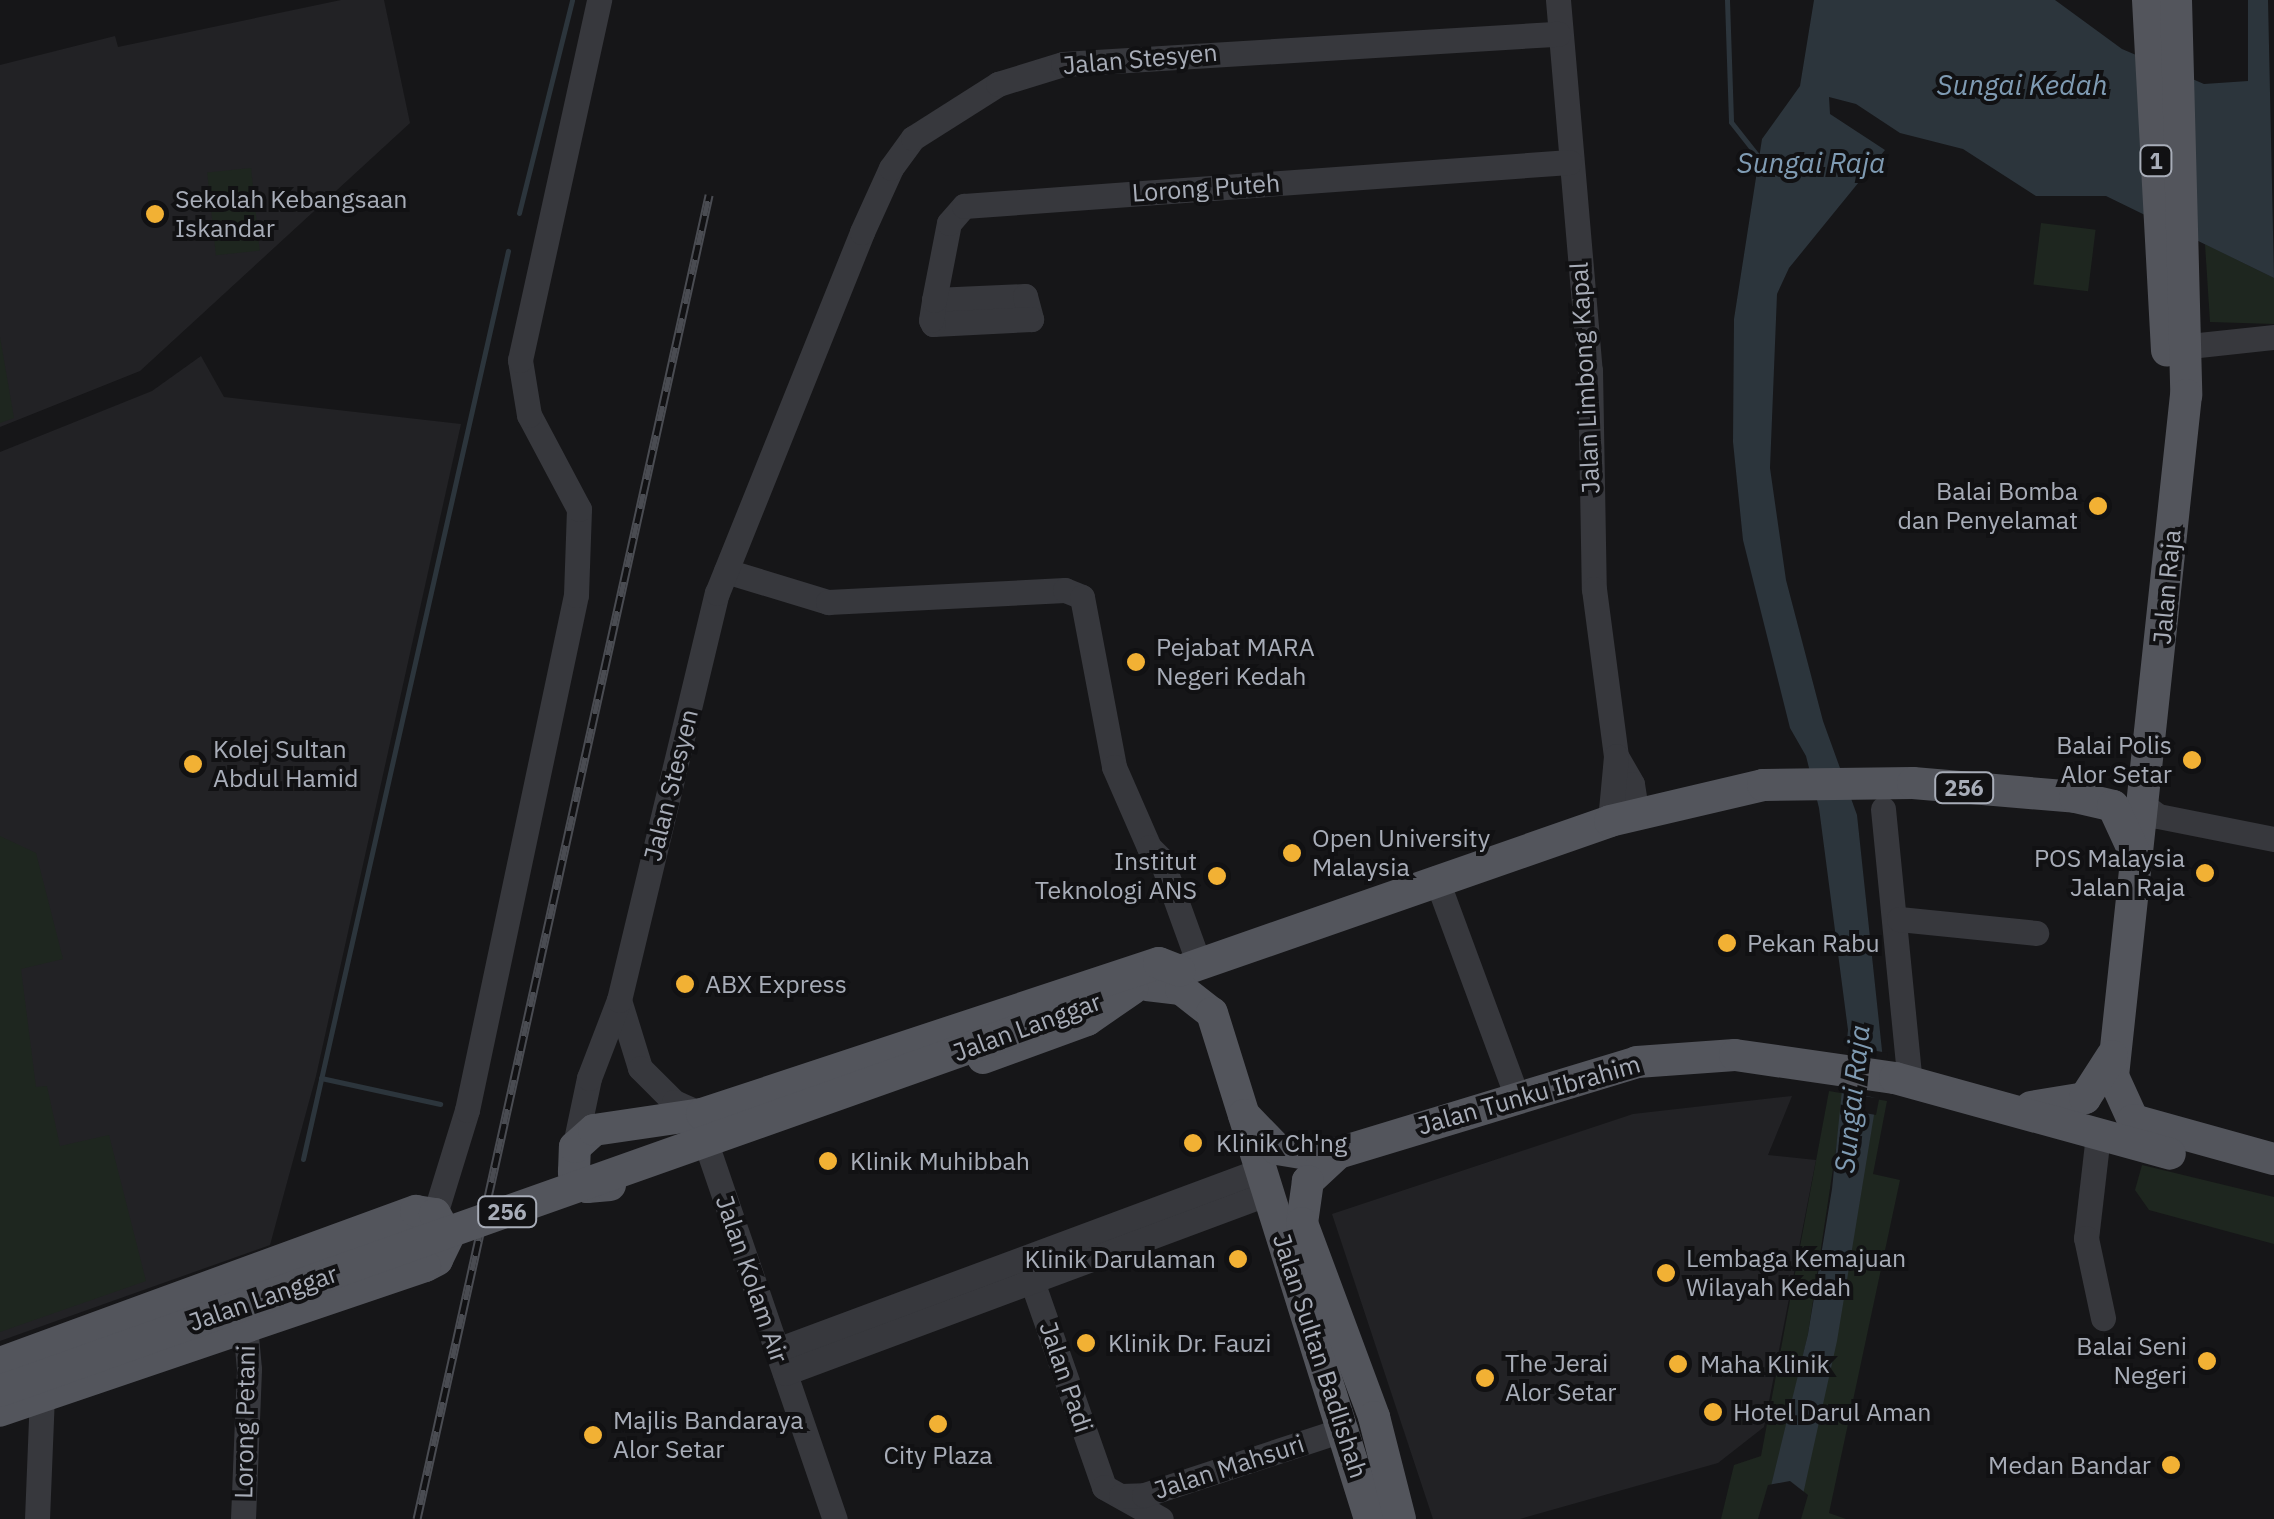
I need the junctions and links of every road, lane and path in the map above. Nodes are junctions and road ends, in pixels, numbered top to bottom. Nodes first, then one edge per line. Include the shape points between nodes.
1 (599, 0) edge
2 (1558, 0) edge
3 (2162, 3) edge
4 (1558, 34) junction
5 (1569, 162) junction
6 (933, 310) dead end
7 (2177, 332) junction
8 (2274, 337) edge
9 (726, 571) junction
10 (2132, 758) junction
11 (2075, 797) junction
12 (1883, 809) dead end
13 (2133, 811) junction
14 (1623, 818) junction
15 (2274, 839) edge
16 (1436, 878) junction
17 (1898, 919) junction
18 (2036, 933) dead end
19 (1243, 947) junction
20 (1188, 968) junction
21 (1136, 988) junction
22 (619, 1000) junction
23 (1212, 1013) junction
24 (2112, 1056) junction
25 (1899, 1079) junction
26 (1516, 1094) junction
27 (2020, 1107) junction
28 (702, 1114) junction
29 (1244, 1114) junction
30 (2098, 1135) junction
31 (709, 1152) junction
32 (573, 1154) junction
33 (1336, 1154) junction
34 (2274, 1159) edge
35 (2274, 1181) edge
36 (1262, 1182) junction
37 (435, 1214) junction
38 (1028, 1269) junction
39 (2102, 1318) dead end
40 (245, 1325) junction
41 (781, 1362) junction
42 (0, 1363) edge
43 (0, 1391) edge
44 (42, 1396) junction
45 (0, 1411) edge
46 (1345, 1429) junction
47 (1165, 1488) junction
48 (1111, 1494) junction
49 (38, 1519) edge
50 (243, 1519) edge
51 (835, 1519) edge
52 (1161, 1519) edge
53 (1172, 1519) edge
54 (1370, 1519) edge
55 (1400, 1519) edge

1 - 37 street via 520,360 529,415 578,509 576,595 470,1095
2 - 4 street, Jalan Limbong Kapal
3 - 7 main road, 1
4 - 5 street, Jalan Limbong Kapal
4 - 9 street, Jalan Stesyen via 1063,64 998,84 913,138 891,168 862,232
5 - 6 street, Lorong Puteh via 964,206 949,223
5 - 14 street, Jalan Limbong Kapal via 1594,436 1594,589
7 - 8 street
7 - 10 main road, Jalan Raja / 1
7 - 13 main road, Jalan Raja / 1
9 - 20 street via 828,602 1065,590 1082,597 1106,742
9 - 22 street, Jalan Stesyen
10 - 11 main road, Jalan Langgar / 256 via 2116,789
10 - 13 main road, 1
11 - 13 main road, Jalan Langgar / 256
11 - 14 main road, Jalan Langgar / 256 via 1806,782
12 - 17 street
13 - 15 street
13 - 24 main road, Jalan Raja / 1 via 2136,858
14 - 16 main road, Jalan Langgar / 256
16 - 19 main road, Jalan Langgar / 256
16 - 26 street
17 - 18 street
17 - 25 street
19 - 20 main road, Jalan Langgar / 256
19 - 23 main road via 1219,976
20 - 21 main road, Jalan Langgar / 256
20 - 28 main road via 1159,964
21 - 23 main road via 1181,988
21 - 31 main road via 1058,1032
21 - 43 main road, Jalan Langgar / 256, bridge
22 - 28 street via 640,1068 674,1102
22 - 32 street, Jalan Stesyen via 589,1078
23 - 29 main road, Jalan Sultan Badlishah
24 - 27 main road via 2085,1098
24 - 34 main road, 1 via 2117,1092 2133,1120
25 - 26 main road, Jalan Tunku Ibrahim via 1689,1055
25 - 27 main road, Jalan Tunku Ibrahim
26 - 33 main road, Jalan Tunku Ibrahim
27 - 30 main road
28 - 32 main road via 594,1130
29 - 33 main road via 1267,1142 1288,1154
29 - 36 main road, Jalan Sultan Badlishah
30 - 35 main road
30 - 39 street via 2086,1238
31 - 32 main road via 593,1189 577,1178
31 - 41 street, Jalan Kolam Air
33 - 55 main road, Jalan Sultan Badlishah via 1308,1181 1302,1223 1374,1417
36 - 38 street
36 - 46 main road, Jalan Sultan Badlishah
37 - 40 main road via 448,1237 437,1260
37 - 42 main road via 406,1214
38 - 41 street
38 - 48 street, Jalan Padi
40 - 44 main road
40 - 50 street, Lorong Petani via 250,1354
41 - 51 street, Jalan Kolam Air
44 - 45 main road
44 - 49 street
46 - 47 street, Jalan Mahsuri
46 - 54 main road, Jalan Sultan Badlishah
47 - 48 street, Jalan Mahsuri via 1136,1497
47 - 53 street
48 - 52 street

